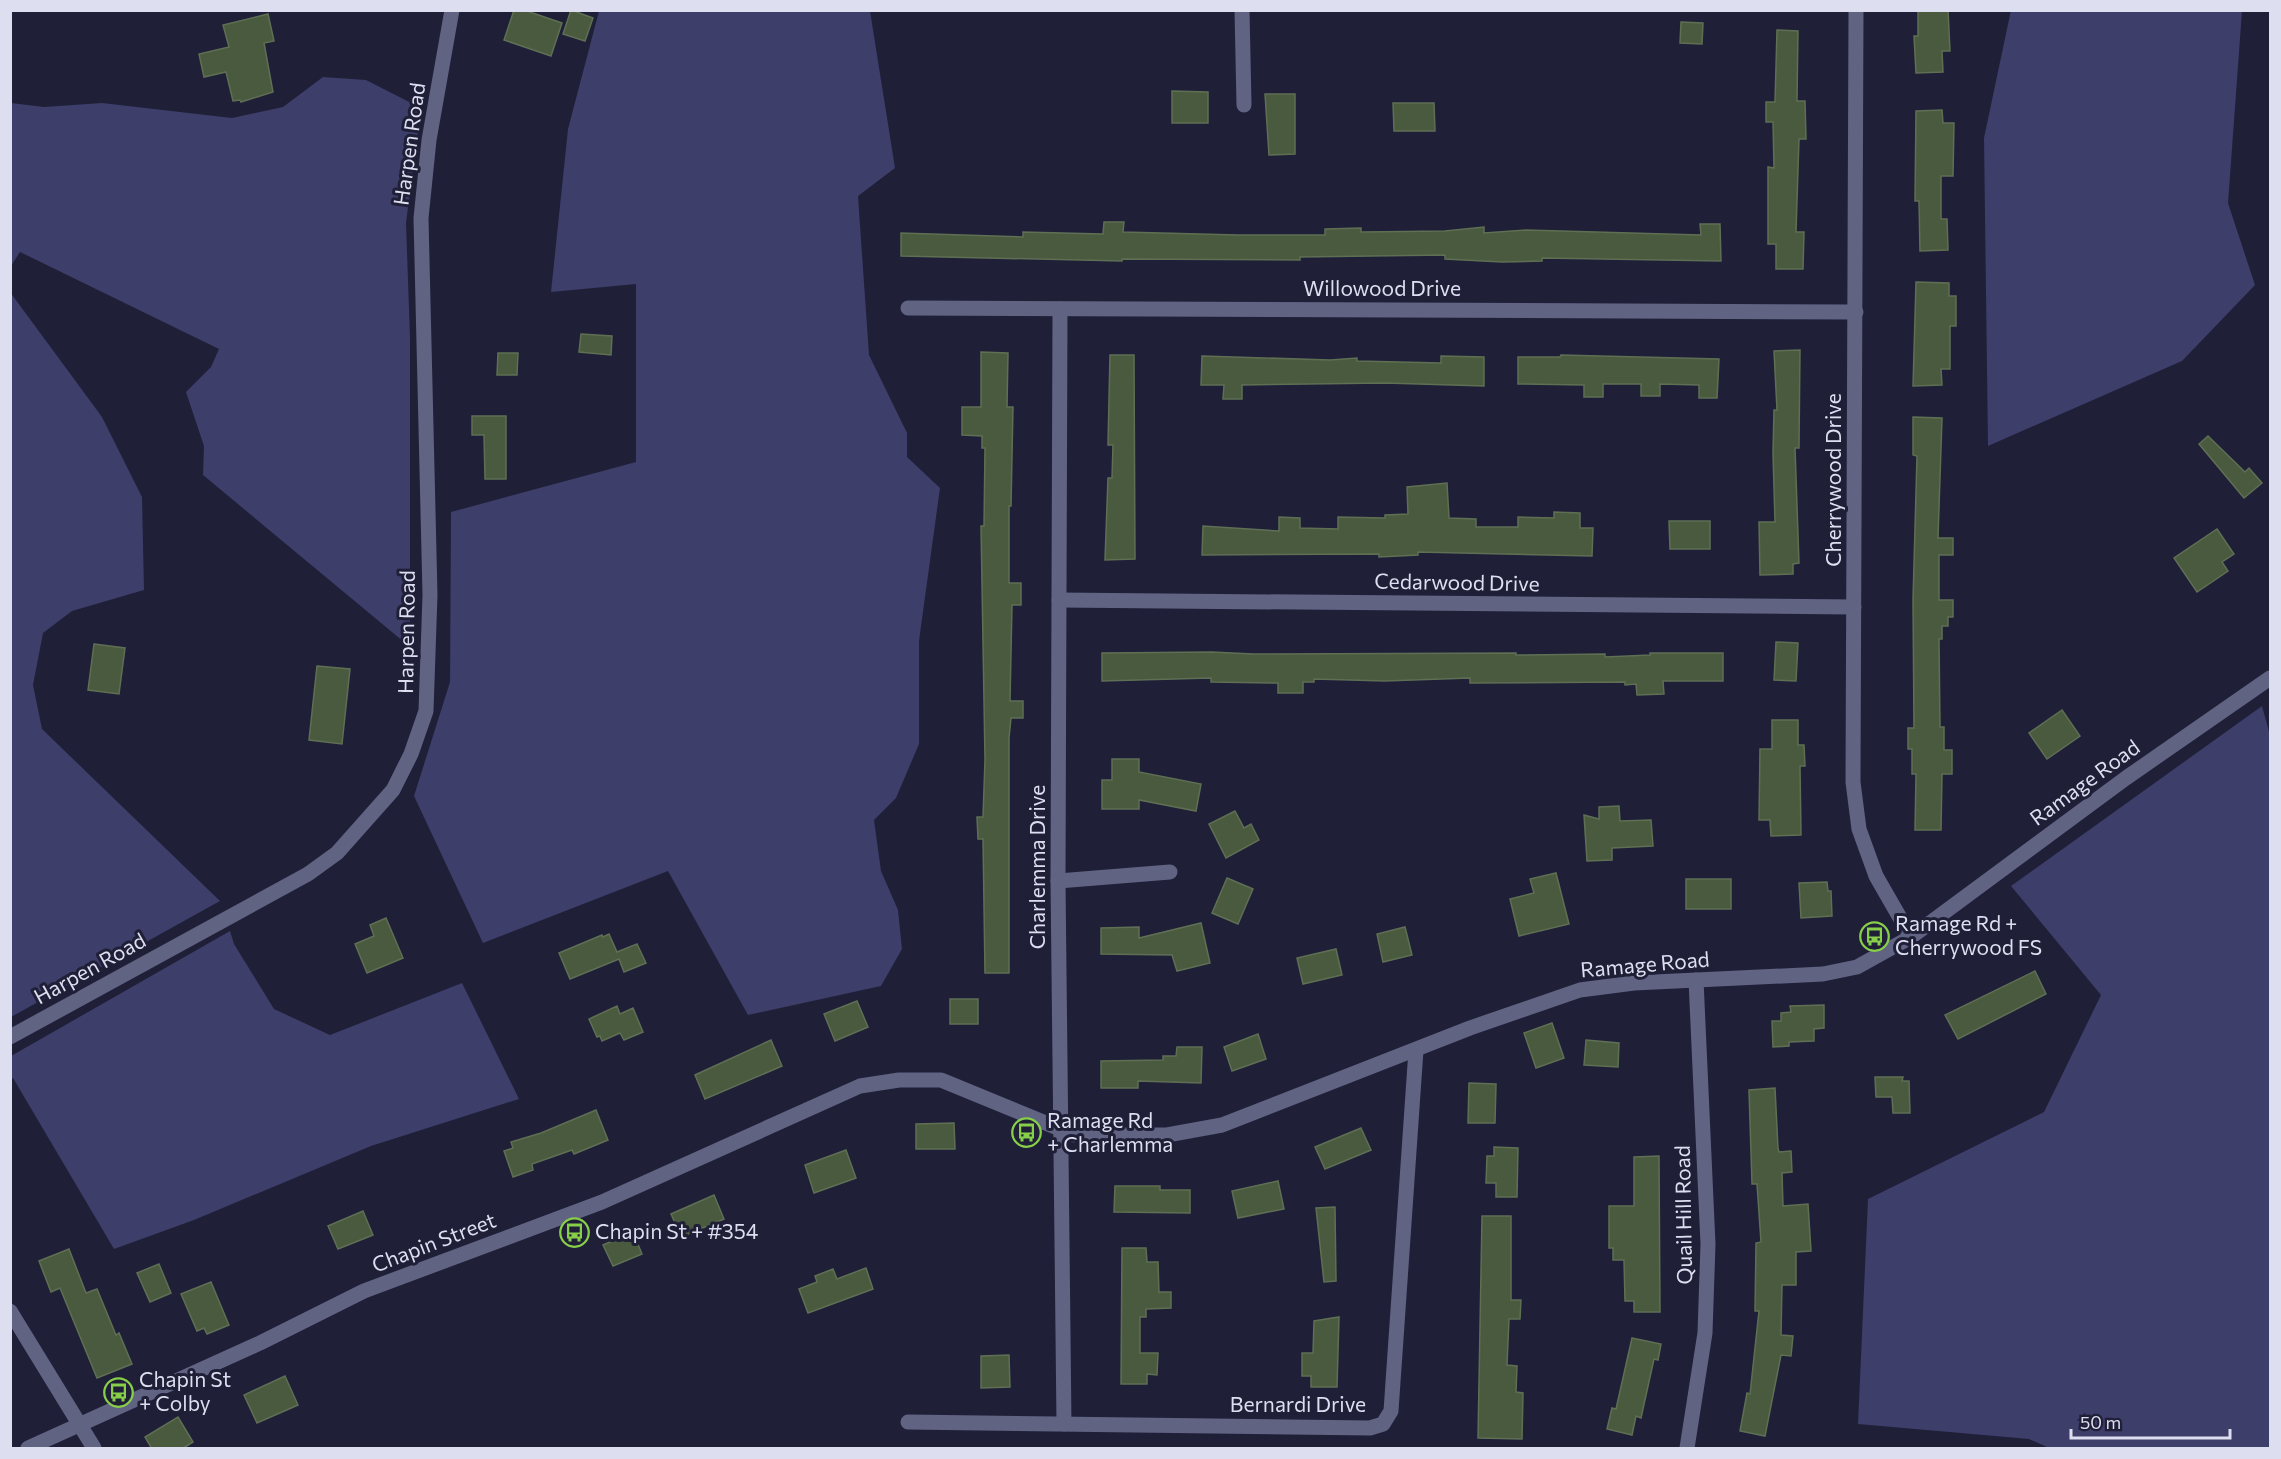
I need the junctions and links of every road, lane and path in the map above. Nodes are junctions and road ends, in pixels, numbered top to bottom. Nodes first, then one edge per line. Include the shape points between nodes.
1 (452, 10) edge
2 (1242, 10) edge
3 (1856, 10) edge
4 (1244, 105) dead end
5 (908, 308) dead end
6 (1060, 309) junction
7 (1856, 312) junction
8 (1059, 600) junction
9 (1854, 608) junction
10 (2271, 678) edge
11 (1170, 872) dead end
12 (1058, 881) junction
13 (1911, 937) junction
14 (1696, 980) junction
15 (10, 1037) edge
16 (1416, 1050) junction
17 (860, 1086) joint
18 (1059, 1131) junction
19 (12, 1315) edge
20 (908, 1422) dead end
21 (1064, 1424) junction
22 (81, 1425) junction
23 (28, 1449) edge
24 (94, 1449) edge
25 (1687, 1449) edge

1 - 15 street, Harpen Road via 429,140 421,218 430,595 426,711 411,754 393,790 365,825 308,874
2 - 4 street
3 - 7 street, Cherrywood Drive
5 - 6 street, Willowood Drive
6 - 7 street, Willowood Drive
6 - 8 street, Charlemma Drive
7 - 9 street, Cherrywood Drive
8 - 9 street, Cedarwood Drive
8 - 12 street, Charlemma Drive
9 - 13 street, Cherrywood Drive via 1853,782 1859,829 1876,876
10 - 13 street, Ramage Road via 2126,778
11 - 12 street
12 - 18 street, Charlemma Drive
13 - 14 street, Ramage Road via 1857,968 1823,974
14 - 16 street, Ramage Road via 1580,990
14 - 25 street, Quail Hill Road via 1708,1244 1705,1332
16 - 18 street, Ramage Road via 1222,1125 1167,1135 1075,1135
16 - 21 street, Bernardi Drive via 1388,1419 1370,1428
17 - 18 street, Ramage Road via 899,1080 941,1080
17 - 22 street, Chapin Street via 602,1202 364,1291
18 - 21 street, Charlemma Drive
19 - 22 street
20 - 21 street, Bernardi Drive
22 - 23 street, Chapin Street
22 - 24 street

